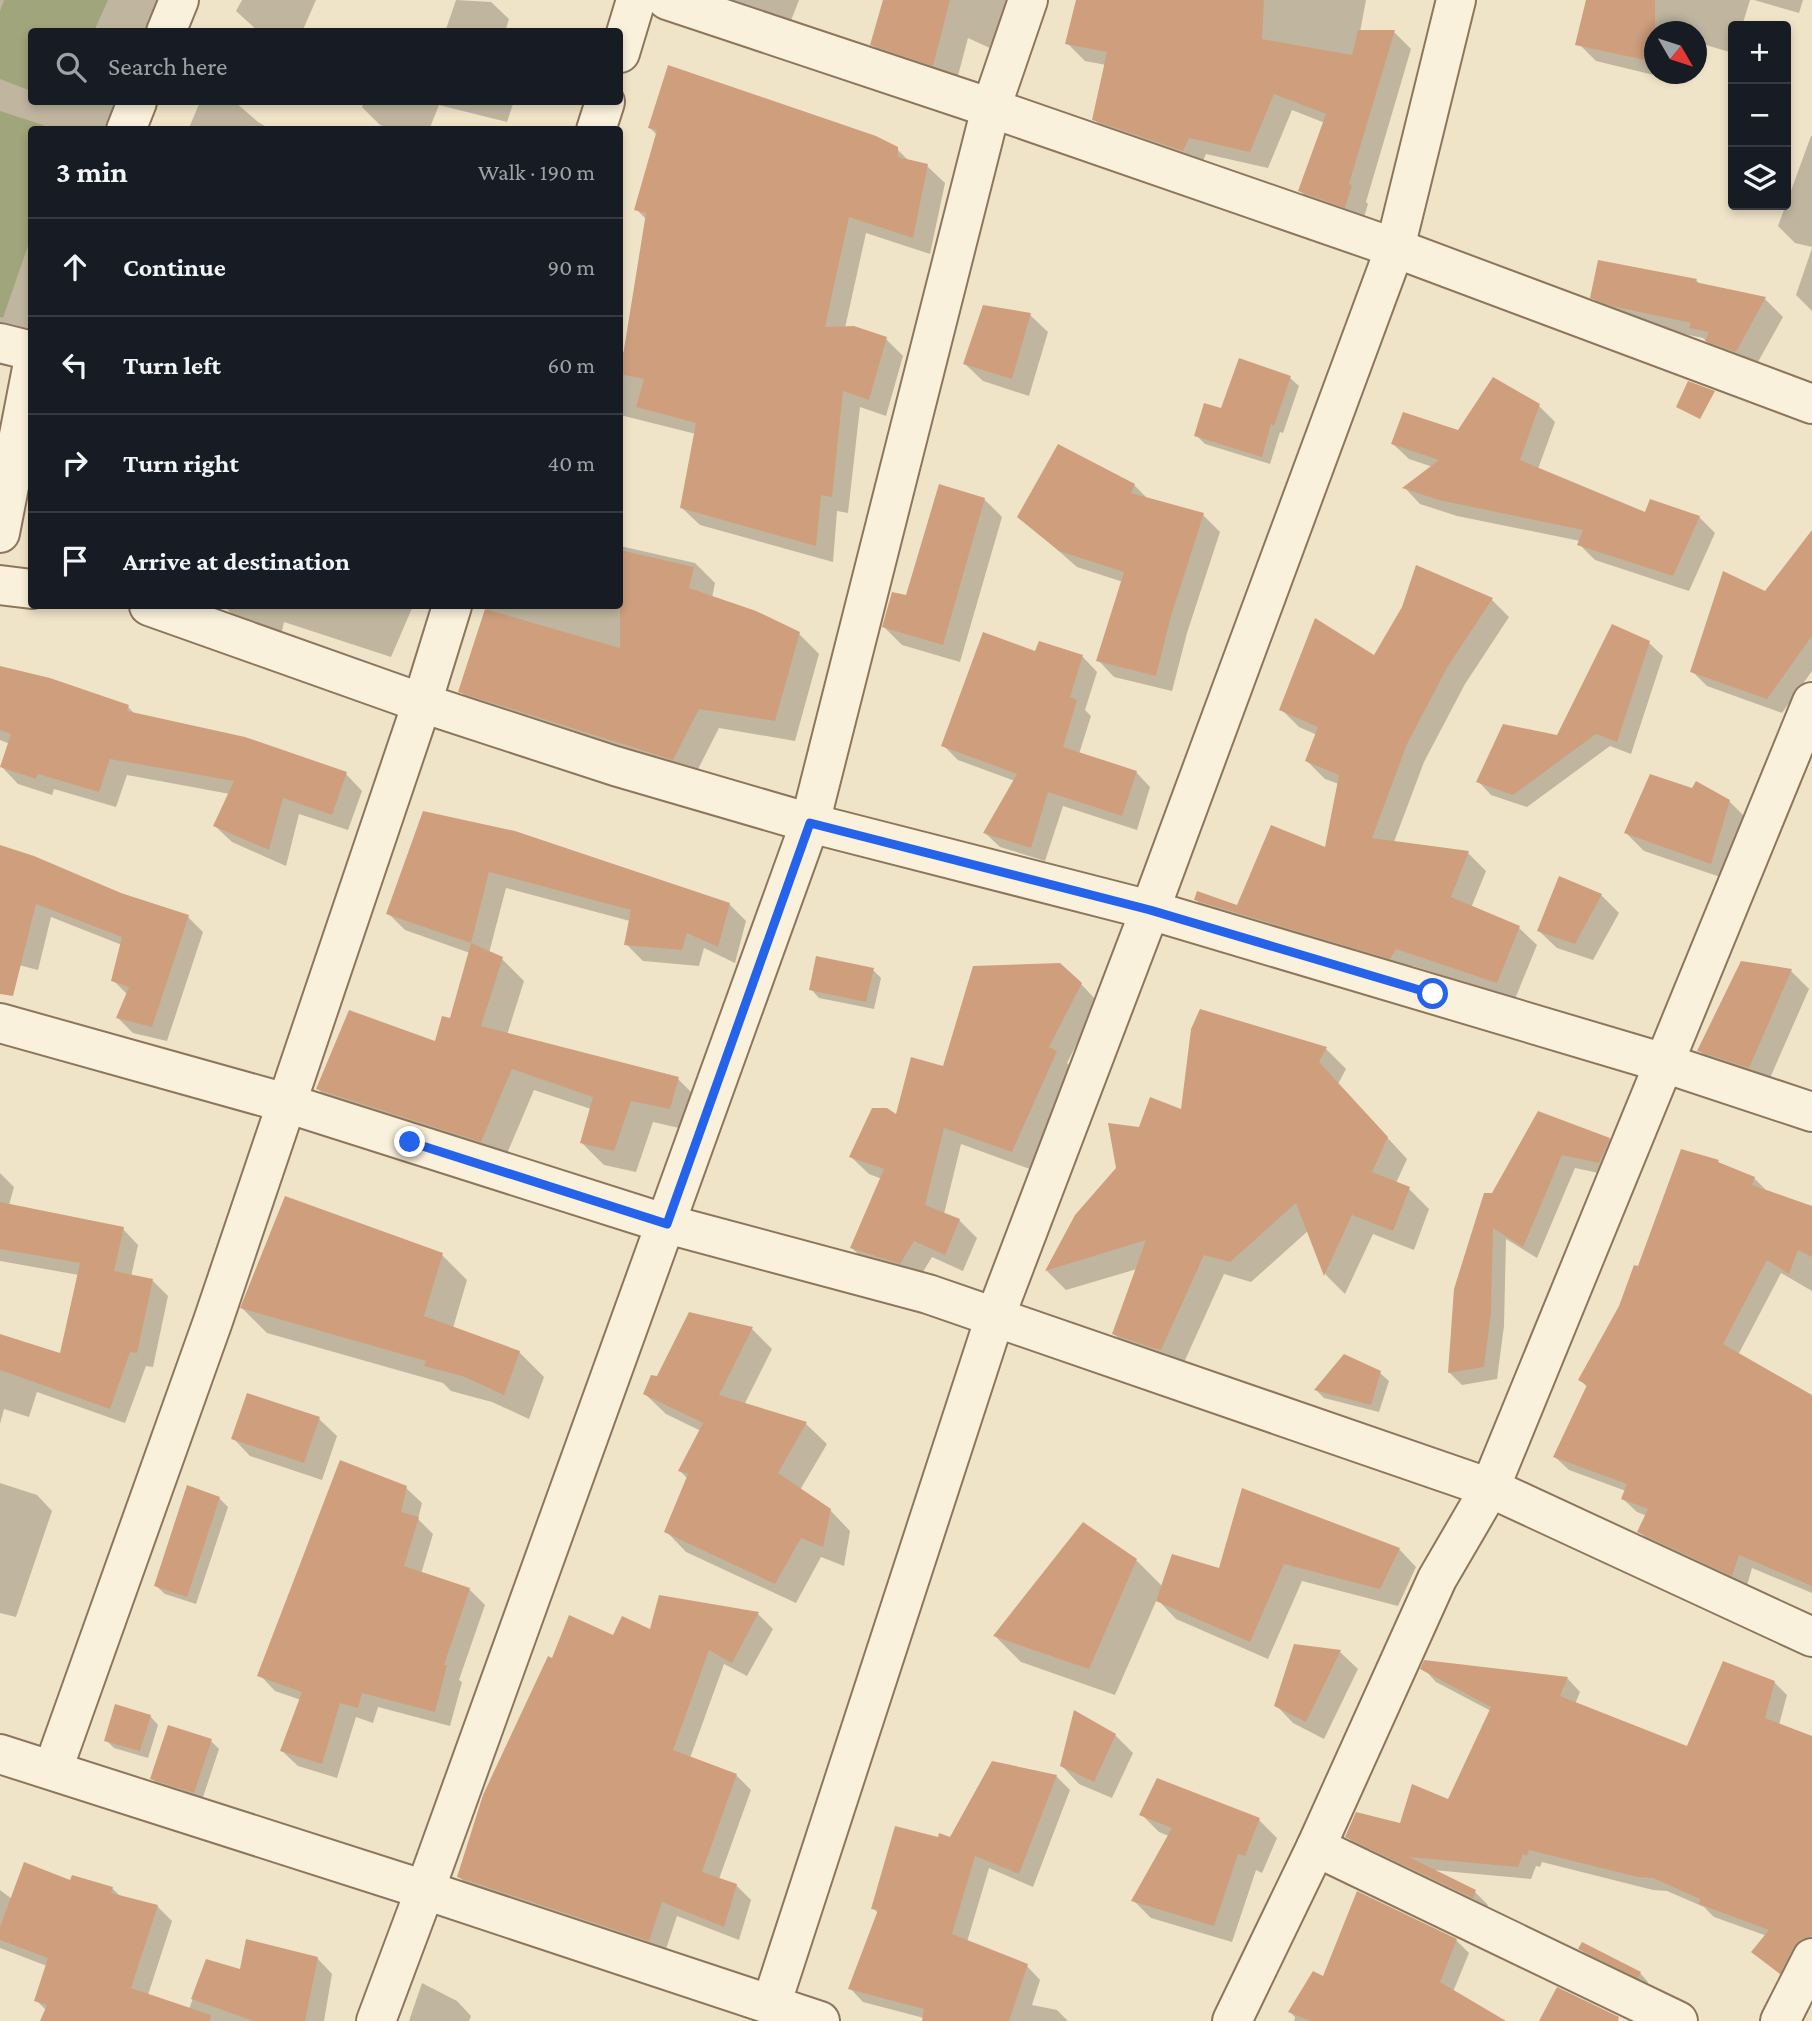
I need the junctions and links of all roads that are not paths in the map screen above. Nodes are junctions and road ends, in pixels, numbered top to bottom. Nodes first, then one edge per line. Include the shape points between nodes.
1 (178, 0) edge
2 (636, 0) edge
3 (667, 0) edge
4 (1028, 0) edge
5 (1456, 0) edge
6 (168, 28) edge
7 (623, 43) edge
8 (136, 105) edge
9 (604, 105) edge
10 (991, 108) junction
11 (127, 126) edge
12 (597, 126) edge
13 (1395, 248) junction
14 (0, 343) edge
15 (28, 350) edge
16 (28, 390) edge
17 (1812, 404) edge
18 (0, 533) edge
19 (0, 585) edge
20 (28, 588) edge
21 (157, 609) edge
22 (451, 609) edge
23 (1812, 702) edge
24 (422, 703) junction
25 (810, 823) junction
26 (1150, 910) junction
27 (0, 1023) edge
28 (1664, 1063) junction
29 (286, 1103) junction
30 (1812, 1112) edge
31 (667, 1224) junction
32 (995, 1317) junction
33 (1490, 1488) junction
34 (1812, 1637) edge
35 (0, 1754) edge
36 (54, 1769) junction
37 (1316, 1847) junction
38 (425, 1890) junction
39 (1812, 1958) edge
40 (771, 2005) junction
41 (376, 2021) edge
42 (820, 2021) edge
43 (1232, 2021) edge
44 (1678, 2021) edge
45 (1780, 2021) edge

1 - 6 street
2 - 7 street
3 - 10 street
4 - 10 street
5 - 13 street
8 - 11 street
9 - 12 street
10 - 13 street
10 - 25 street
13 - 17 street
13 - 26 street
14 - 15 street
16 - 18 street
19 - 20 street
21 - 24 street
22 - 24 street
23 - 28 street
24 - 25 street
24 - 29 street
25 - 26 street
25 - 31 street
26 - 28 street
26 - 32 street
27 - 29 street
28 - 30 street
28 - 33 street
29 - 31 street
29 - 36 street
31 - 32 street via 928,1294
31 - 38 street
32 - 33 street
32 - 40 street
33 - 34 street
33 - 37 street via 1437,1579
35 - 36 street
36 - 38 street
37 - 43 street
37 - 44 street
38 - 40 street
38 - 41 street
39 - 45 street
40 - 42 street

